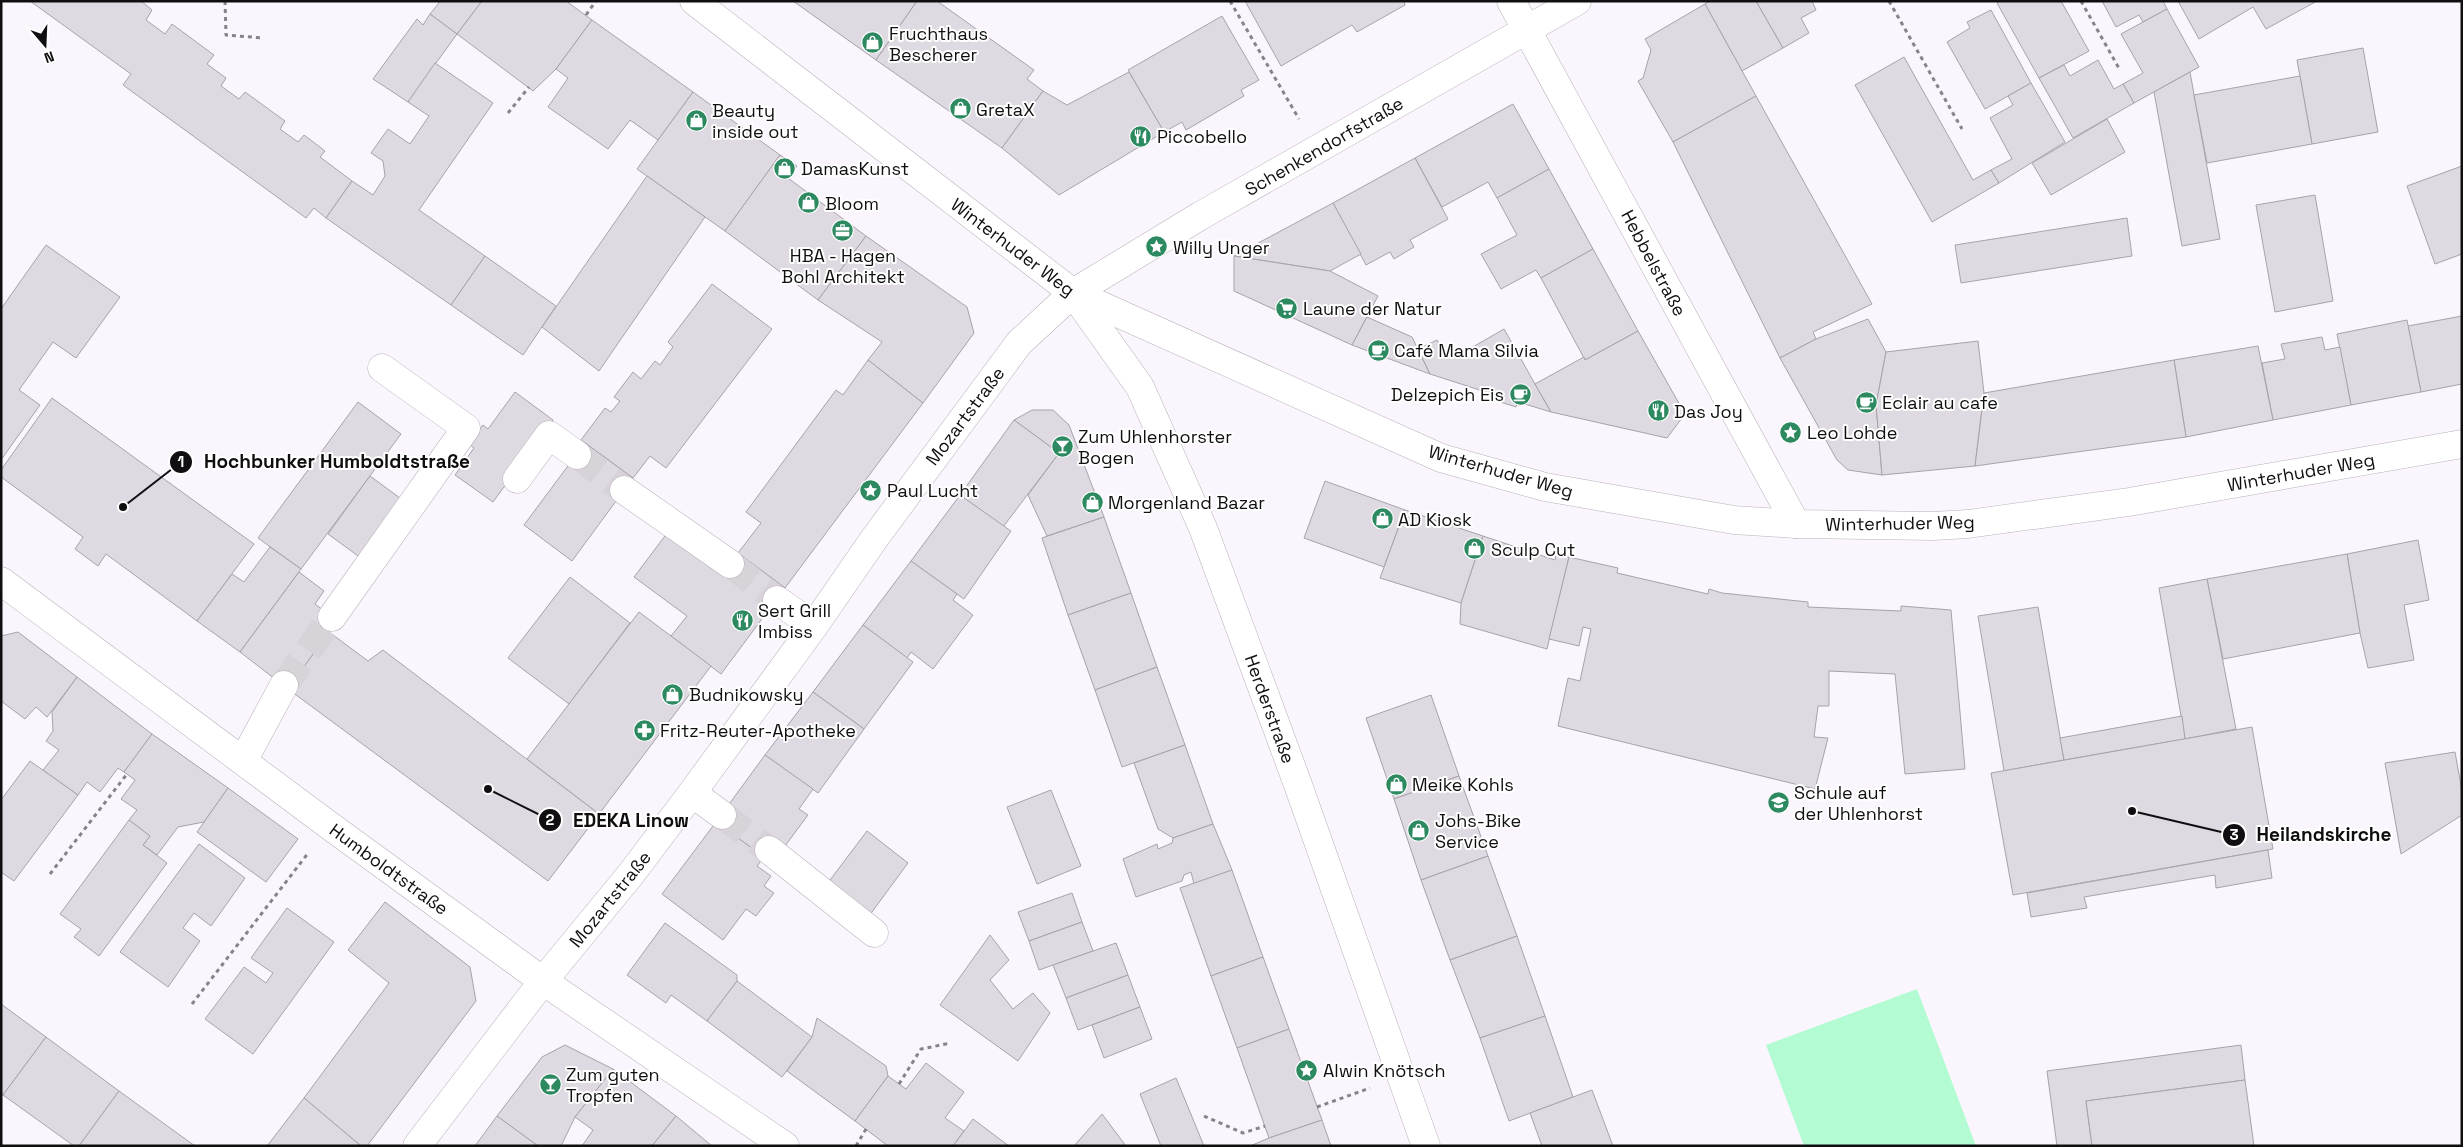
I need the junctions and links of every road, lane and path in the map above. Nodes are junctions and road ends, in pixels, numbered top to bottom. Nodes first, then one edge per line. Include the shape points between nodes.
1 (225, 1) edge
2 (596, 1) edge
3 (694, 1) edge
4 (1230, 1) edge
5 (1511, 1) edge
6 (1577, 1) edge
7 (1889, 1) edge
8 (2081, 1) edge
9 (586, 15) dead end
10 (1527, 30) junction
11 (263, 38) dead end
12 (2120, 70) dead end
13 (529, 88) dead end
14 (508, 113) dead end
15 (1962, 129) dead end
16 (1317, 150) junction
17 (1073, 294) junction
18 (382, 368) dead end
19 (2462, 444) edge
20 (576, 455) tunnel mouth
21 (517, 479) dead end
22 (624, 490) tunnel mouth
23 (1796, 524) junction
24 (730, 564) tunnel mouth
25 (1, 581) edge
26 (777, 600) tunnel mouth
27 (332, 617) tunnel mouth
28 (814, 626) junction
29 (284, 685) tunnel mouth
30 (243, 761) junction
31 (127, 774) dead end
32 (692, 793) junction
33 (722, 815) tunnel mouth
34 (330, 826) junction
35 (769, 850) tunnel mouth
36 (50, 874) dead end
37 (874, 932) dead end
38 (543, 980) junction
39 (192, 1004) dead end
40 (951, 1043) dead end
41 (1401, 1078) junction
42 (898, 1084) dead end
43 (1317, 1107) dead end
44 (1204, 1116) dead end
45 (1265, 1126) dead end
46 (866, 1129) dead end
47 (417, 1146) edge
48 (785, 1146) edge
49 (856, 1146) edge
50 (1426, 1146) edge

1 - 11 path via 226,35
2 - 9 path
3 - 17 street, Winterhuder Weg
4 - 16 path
5 - 10 street, Hebbelstraße
6 - 10 street, Schenkendorfstraße
7 - 15 path
8 - 12 path
10 - 16 street, Schenkendorfstraße
10 - 23 street, Hebbelstraße
13 - 14 path
16 - 17 street, Schenkendorfstraße via 1200,216
17 - 23 street, Winterhuder Weg via 1441,458 1545,487 1734,520
17 - 28 street, Mozartstraße via 1019,343
17 - 41 street, Herderstraße via 1140,387 1203,528
18 - 27 street via 466,428
19 - 23 street, Winterhuder Weg via 2129,502 1968,524
20 - 21 street via 549,435
22 - 24 street
25 - 30 street, Humboldtstraße
26 - 28 street
28 - 32 street, Mozartstraße
29 - 30 street
30 - 34 street, Humboldtstraße
31 - 36 path
32 - 33 street
32 - 38 street, Mozartstraße via 631,874
34 - 38 street, Humboldtstraße
34 - 39 path
35 - 37 street
38 - 47 street, Mozartstraße
38 - 48 street, Humboldtstraße
40 - 42 path via 921,1050
41 - 43 path
41 - 50 street, Herderstraße
44 - 45 path via 1244,1132
46 - 49 path

